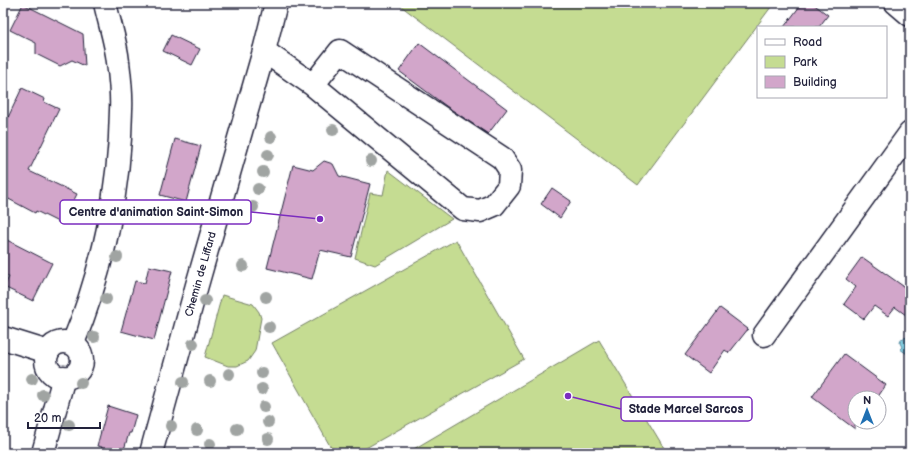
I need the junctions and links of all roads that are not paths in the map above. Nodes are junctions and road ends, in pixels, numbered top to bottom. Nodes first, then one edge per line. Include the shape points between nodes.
1 (105, 3) edge
2 (276, 3) edge
3 (896, 3) edge
4 (910, 14) edge
5 (264, 51) junction
6 (313, 86) junction
7 (910, 133) edge
8 (764, 335) dead end
9 (3, 338) edge
10 (74, 343) junction
11 (48, 352) junction
12 (64, 377) junction
13 (43, 453) edge
14 (151, 453) edge

1 - 10 street via 118,60 121,110 116,190 97,275
2 - 5 street, Chemin de Liffard
3 - 4 street
5 - 6 street
5 - 14 street, Chemin de Liffard via 196,285
6 - 6 street via 463,209 480,211 494,205 509,186 510,170 502,158 340,50
7 - 8 street
9 - 11 street
10 - 11 street via 54,344
10 - 12 street via 82,355 82,364 77,374
11 - 12 street via 46,363 52,373
12 - 13 street

